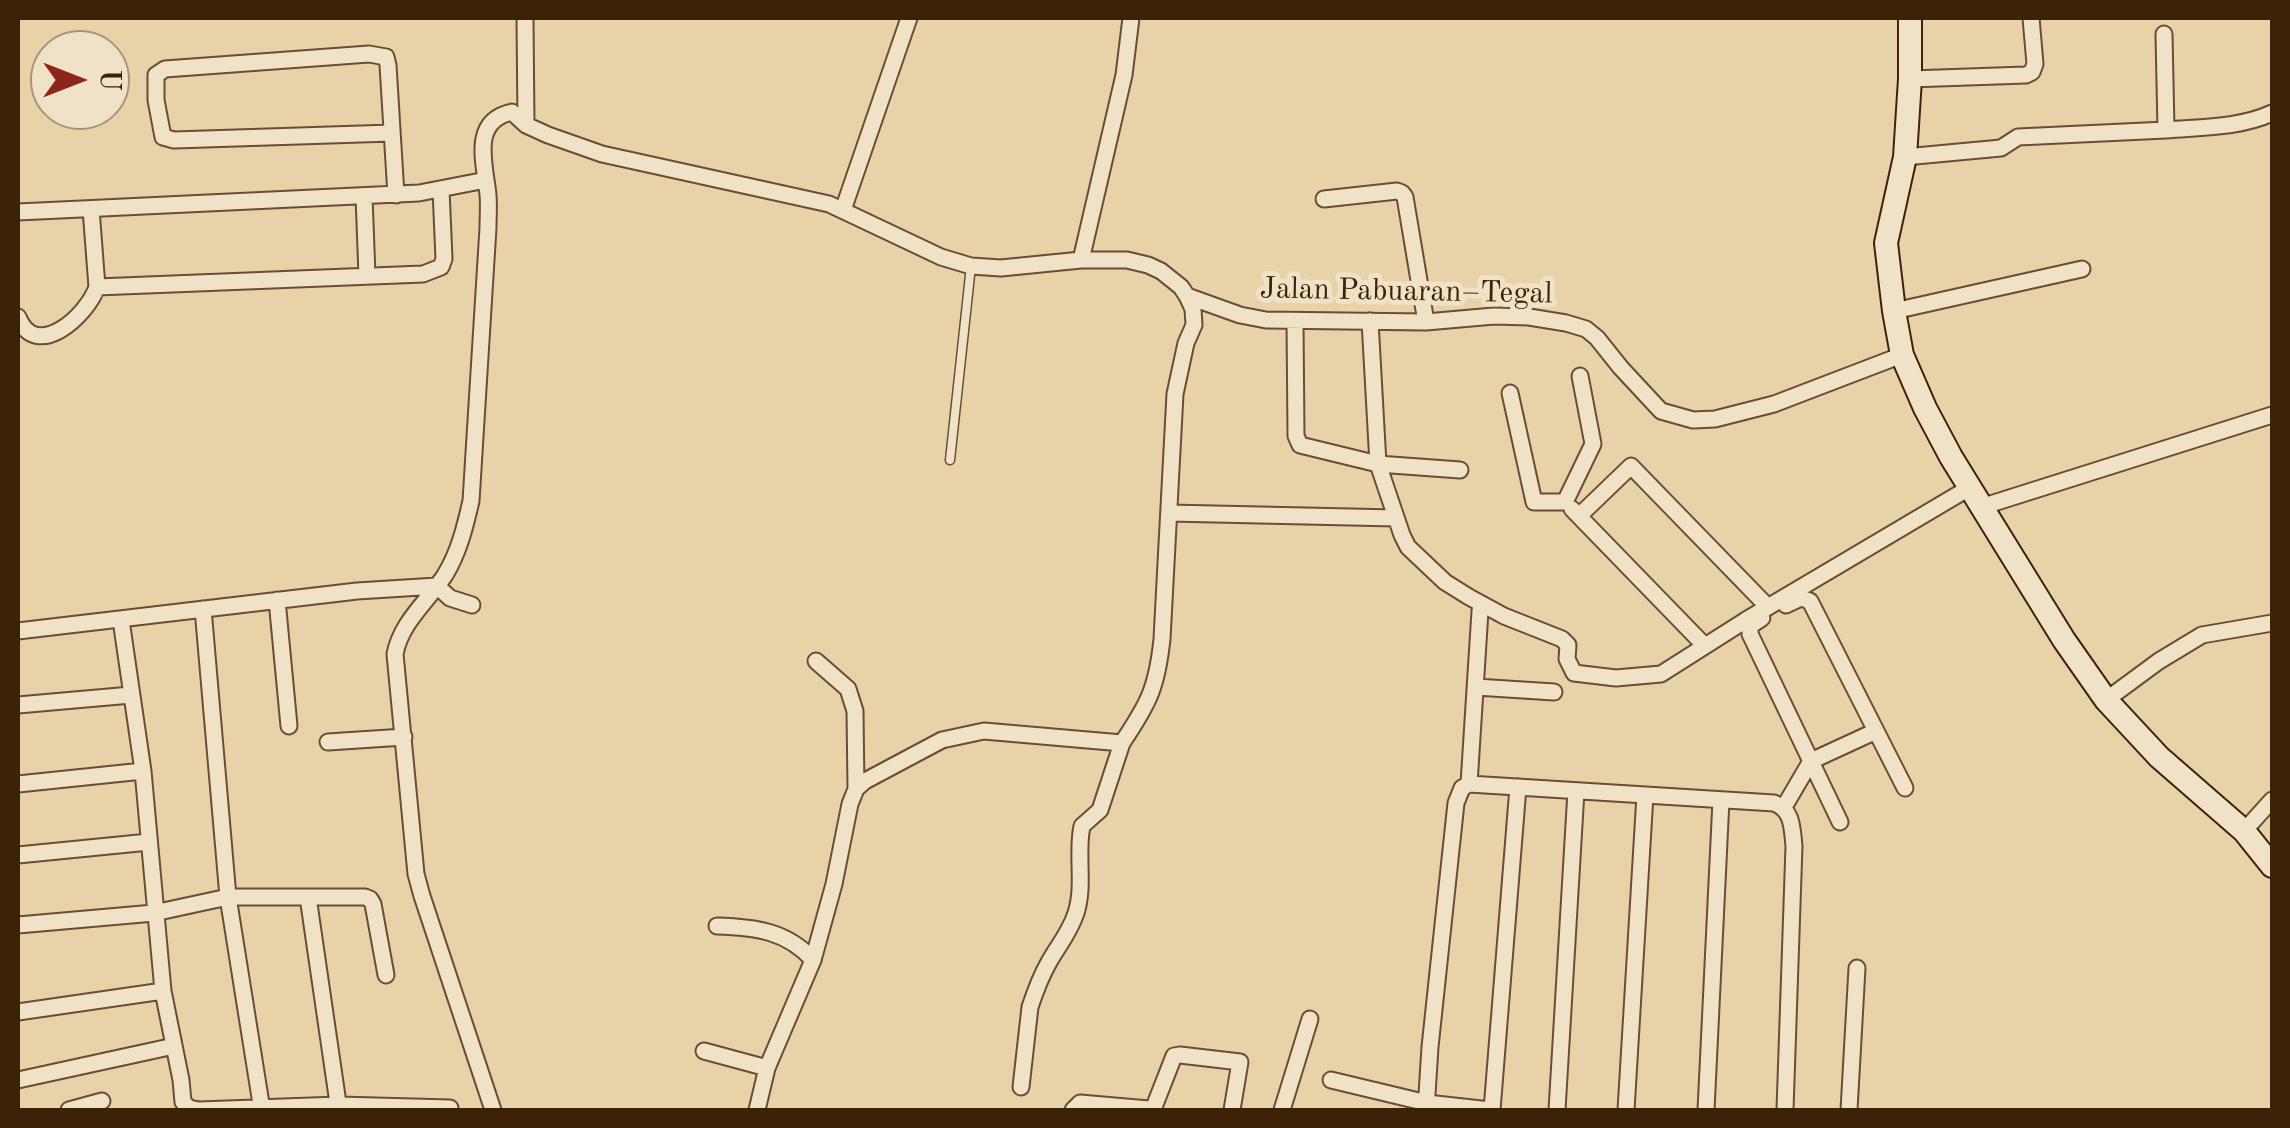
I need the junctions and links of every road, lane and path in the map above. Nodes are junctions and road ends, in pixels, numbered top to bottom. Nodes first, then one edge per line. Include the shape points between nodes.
1 (524, 18) edge
2 (910, 18) edge
3 (1131, 18) edge
4 (1910, 18) edge
5 (2031, 18) edge
6 (2164, 34) dead end
7 (1910, 79) junction
8 (2272, 113) edge
9 (526, 124) junction
10 (2166, 130) junction
11 (392, 132) junction
12 (1905, 158) junction
13 (486, 180) junction
14 (441, 189) junction
15 (396, 194) junction
16 (364, 196) junction
17 (1324, 199) dead end
18 (91, 209) junction
19 (843, 210) junction
20 (18, 212) edge
21 (1082, 260) junction
22 (971, 266) junction
23 (2082, 269) dead end
24 (367, 276) junction
25 (97, 287) junction
26 (1187, 296) junction
27 (1894, 311) junction
28 (18, 317) edge
29 (1294, 321) junction
30 (1370, 321) junction
31 (1426, 322) junction
32 (1902, 355) junction
33 (1580, 376) dead end
34 (1510, 392) dead end
35 (2272, 415) edge
36 (950, 460) dead end
37 (1378, 464) junction
38 (1460, 470) dead end
39 (1976, 497) junction
40 (1565, 502) junction
41 (1169, 513) junction
42 (1579, 516) junction
43 (1396, 518) junction
44 (437, 586) junction
45 (277, 600) junction
46 (472, 605) dead end
47 (1768, 607) junction
48 (203, 609) junction
49 (1480, 611) dead end
50 (121, 620) junction
51 (2272, 623) edge
52 (18, 631) edge
53 (1704, 646) junction
54 (816, 661) dead end
55 (1476, 687) junction
56 (1554, 692) dead end
57 (131, 695) junction
58 (2106, 700) junction
59 (18, 705) edge
60 (289, 726) dead end
61 (1876, 731) junction
62 (404, 737) junction
63 (328, 742) dead end
64 (1122, 742) junction
65 (1812, 761) junction
66 (143, 771) junction
67 (18, 784) edge
68 (1470, 784) junction
69 (1518, 787) junction
70 (1905, 788) dead end
71 (856, 789) junction
72 (1576, 791) junction
73 (1645, 795) junction
74 (1720, 800) junction
75 (2272, 800) edge
76 (1784, 806) junction
77 (1840, 822) dead end
78 (2244, 832) junction
79 (148, 842) junction
80 (18, 854) edge
81 (2272, 866) edge
82 (308, 896) junction
83 (228, 898) junction
84 (154, 912) junction
85 (18, 925) edge
86 (717, 926) dead end
87 (814, 960) junction
88 (1857, 968) dead end
89 (386, 975) dead end
90 (163, 991) junction
91 (18, 1012) edge
92 (1310, 1018) dead end
93 (174, 1046) junction
94 (704, 1051) dead end
95 (767, 1068) junction
96 (18, 1080) edge
97 (1330, 1080) dead end
98 (1021, 1087) dead end
99 (102, 1101) dead end
100 (1426, 1107) edge
101 (262, 1108) edge
102 (339, 1108) edge
103 (450, 1108) dead end
104 (68, 1110) edge
105 (494, 1110) edge
106 (757, 1110) edge
107 (1073, 1110) edge
108 (1232, 1110) edge
109 (1282, 1110) edge
110 (1491, 1110) edge
111 (1557, 1110) edge
112 (1626, 1110) edge
113 (1706, 1110) edge
114 (1786, 1110) edge
115 (1849, 1110) edge

1 - 9 street
2 - 19 street
3 - 21 street
4 - 7 street
5 - 7 street via 2032,72
6 - 10 street
7 - 12 street
8 - 10 street via 2238,124
9 - 13 street via 512,112 492,121 482,146
9 - 19 street, Jalan Pabuaran–Tegal via 602,154
10 - 12 street via 2018,138 2001,148
11 - 11 street via 386,57 165,68 156,75 163,137 174,140
11 - 15 street
12 - 27 street via 1886,243
13 - 14 street
13 - 44 street via 470,501 455,557
14 - 15 street
14 - 24 street via 441,267
15 - 16 street
16 - 18 street
16 - 24 street
17 - 31 street via 1402,193
18 - 20 street
18 - 25 street
19 - 22 street, Jalan Pabuaran–Tegal
21 - 22 street, Jalan Pabuaran–Tegal
21 - 26 street, Jalan Pabuaran–Tegal via 1148,265
22 - 36 lane
23 - 27 street
24 - 25 street
25 - 28 street via 81,312 48,336 32,336
26 - 29 street, Jalan Pabuaran–Tegal via 1251,318
26 - 41 street via 1194,325 1175,394
27 - 32 street
29 - 30 street, Jalan Pabuaran–Tegal
29 - 37 street via 1300,446
30 - 31 street, Jalan Pabuaran–Tegal
30 - 37 street
31 - 32 street, Jalan Pabuaran–Tegal via 1529,317 1586,328 1660,411 1693,420 1774,404
32 - 39 street
33 - 40 street via 1593,444
34 - 40 street via 1534,502
35 - 39 street
37 - 38 street
37 - 43 street
39 - 47 street
39 - 58 street
40 - 42 street
41 - 43 street
41 - 64 street via 1158,675
42 - 47 street via 1631,466
42 - 53 street
43 - 53 street via 1408,548 1444,582 1562,639 1574,673 1661,674
44 - 45 street
44 - 46 street
44 - 62 street via 397,643
45 - 48 street
45 - 60 street
47 - 53 street
48 - 50 street
48 - 83 street
49 - 55 street
50 - 52 street
50 - 57 street
51 - 58 street via 2202,635
54 - 71 street via 848,688 855,711
55 - 56 street
55 - 68 street
57 - 59 street
57 - 66 street
58 - 78 street
61 - 65 street
61 - 65 street via 1810,600 1801,598 1749,629
61 - 70 street
62 - 63 street
62 - 105 street via 419,885
64 - 71 street via 962,734
64 - 98 street via 1100,810 1082,826 1079,900 1030,1006
65 - 76 street
65 - 77 street
66 - 67 street
66 - 79 street
68 - 69 street
68 - 100 street via 1456,802
69 - 72 street
69 - 110 street
71 - 87 street
72 - 73 street
72 - 111 street
73 - 74 street
73 - 112 street
74 - 76 street
74 - 113 street
75 - 78 street
76 - 114 street via 1794,846
78 - 81 street
79 - 80 street
79 - 84 street
82 - 83 street
82 - 89 street via 370,899
82 - 102 street
83 - 84 street
83 - 101 street
84 - 85 street
84 - 90 street
86 - 87 street via 781,936
87 - 95 street
88 - 115 street
90 - 91 street
90 - 93 street
92 - 109 street
93 - 96 street
93 - 101 street via 189,1108
94 - 95 street
95 - 106 street
97 - 100 street
99 - 104 street
100 - 110 street
101 - 102 street
102 - 103 street
107 - 108 street via 1080,1104 1154,1107 1180,1055 1240,1062

